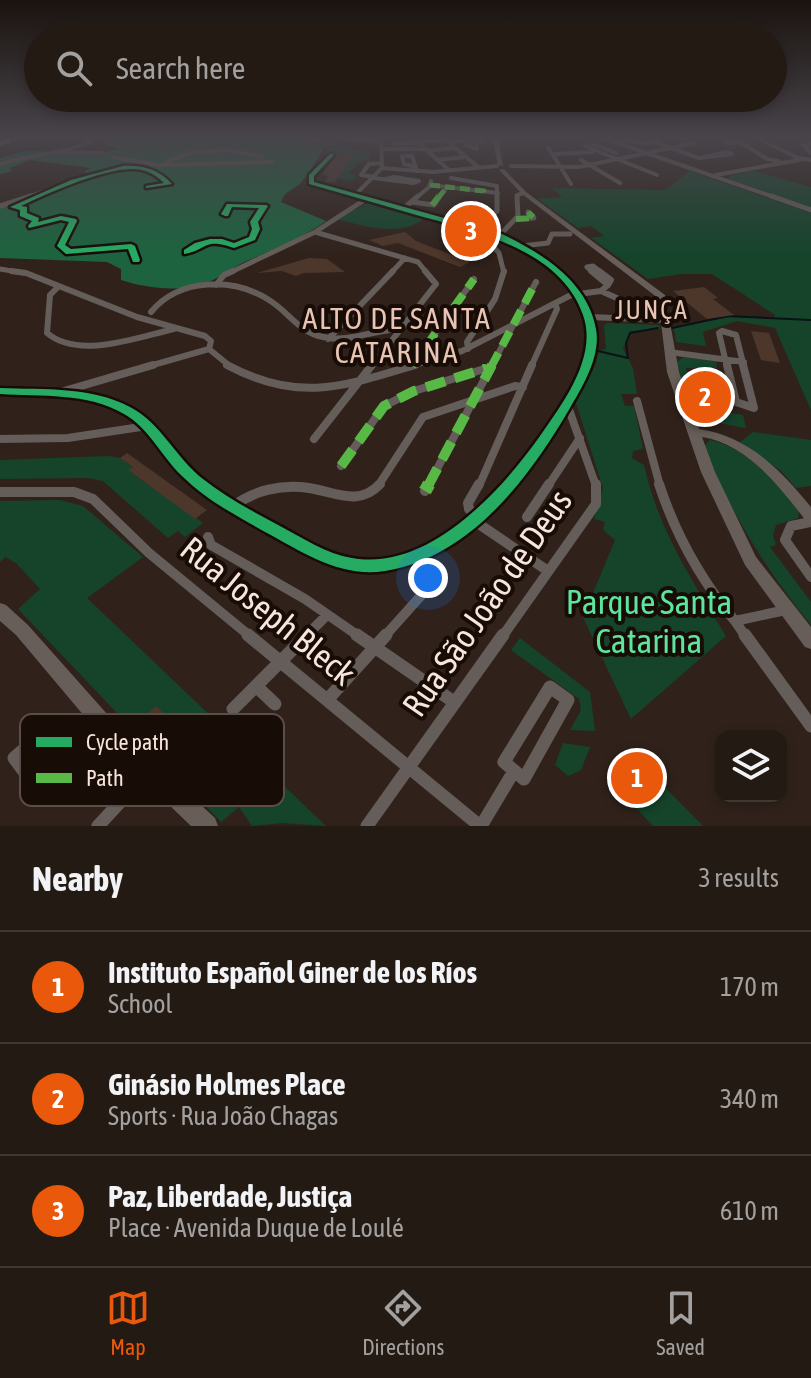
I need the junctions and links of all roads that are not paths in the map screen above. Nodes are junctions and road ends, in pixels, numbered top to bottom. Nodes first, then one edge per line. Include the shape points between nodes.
1 (91, 177) edge
2 (311, 177) edge
3 (374, 177) joint
4 (432, 177) edge
5 (511, 177) edge
6 (567, 177) edge
7 (610, 177) edge
8 (722, 177) edge
9 (386, 179) junction
10 (451, 180) dead end
11 (620, 183) dead end
12 (571, 184) dead end
13 (430, 185) junction
14 (447, 188) junction
15 (521, 190) junction
16 (357, 193) junction
17 (498, 193) junction
18 (366, 199) junction
19 (412, 202) junction
20 (0, 206) edge
21 (474, 206) dead end
22 (403, 209) junction
23 (527, 210) dead end
24 (811, 210) edge
25 (534, 218) junction
26 (516, 219) junction
27 (457, 224) junction
28 (544, 224) dead end
29 (478, 230) junction
30 (315, 232) junction
31 (570, 234) dead end
32 (499, 236) junction
33 (522, 246) junction
34 (405, 258) junction
35 (0, 269) edge
36 (474, 279) dead end
37 (536, 282) dead end
38 (216, 285) junction
39 (608, 285) dead end
40 (61, 288) junction
41 (601, 291) junction
42 (577, 294) junction
43 (555, 303) junction
44 (151, 312) junction
45 (650, 313) dead end
46 (137, 317) junction
47 (589, 317) junction
48 (665, 320) junction
49 (150, 321) junction
50 (162, 325) junction
51 (513, 325) junction
52 (177, 328) junction
53 (402, 329) junction
54 (154, 333) junction
55 (328, 339) junction
56 (209, 349) junction
57 (468, 349) junction
58 (669, 352) junction
59 (726, 359) junction
60 (744, 362) junction
61 (412, 366) junction
62 (489, 371) junction
63 (359, 382) junction
64 (94, 384) junction
65 (523, 387) junction
66 (0, 391) edge
67 (61, 391) junction
68 (93, 399) junction
69 (474, 399) junction
70 (566, 401) junction
71 (637, 401) dead end
72 (147, 426) junction
73 (693, 432) junction
74 (580, 438) junction
75 (0, 439) edge
76 (314, 439) dead end
77 (341, 466) dead end
78 (425, 491) dead end
79 (0, 492) edge
80 (232, 507) junction
81 (527, 517) dead end
82 (476, 518) junction
83 (811, 520) edge
84 (208, 537) dead end
85 (418, 554) junction
86 (548, 571) junction
87 (811, 577) edge
88 (0, 610) edge
89 (787, 610) junction
90 (327, 615) junction
91 (735, 621) junction
92 (811, 641) edge
93 (375, 646) junction
94 (282, 662) junction
95 (256, 686) junction
96 (328, 699) junction
97 (454, 702) junction
98 (275, 704) dead end
99 (233, 709) dead end
100 (94, 714) edge
101 (811, 726) edge
102 (409, 767) junction
103 (514, 771) junction
104 (117, 806) edge
105 (185, 806) edge
106 (98, 826) edge
107 (207, 826) edge
108 (367, 826) edge
109 (480, 826) edge

1 - 20 street
2 - 16 street via 311,183
3 - 9 street
3 - 16 street
4 - 13 street
5 - 15 street
6 - 12 street
7 - 11 street
8 - 24 street
9 - 9 street via 413,183 419,181 394,177
10 - 17 street via 497,186
13 - 14 street
13 - 19 street
14 - 17 street
14 - 19 street via 434,205
15 - 26 street
15 - 48 street via 653,288 662,297
16 - 18 street
17 - 29 street via 497,211
18 - 22 street
18 - 30 street
19 - 22 street
21 - 27 street
22 - 27 street
23 - 25 street
25 - 26 street
25 - 28 street
26 - 32 street
27 - 29 street
29 - 32 street
29 - 57 street via 499,253 505,274
30 - 34 street
30 - 38 street via 224,275
31 - 33 street via 552,234 548,243
32 - 33 street
33 - 42 street
34 - 53 street via 422,264 436,284
34 - 55 street
35 - 40 street
36 - 61 street
37 - 51 street
38 - 44 street via 173,293
38 - 55 street via 268,300 294,325
39 - 41 street
40 - 46 street
40 - 54 street via 50,295 47,333 59,343 93,344
41 - 42 street
41 - 45 street
42 - 43 street
42 - 47 street
43 - 51 street
43 - 65 street via 557,309
44 - 46 street
44 - 49 street
46 - 49 street
47 - 48 street
47 - 70 street via 589,363
48 - 58 street
49 - 50 street
50 - 52 street
50 - 54 street
51 - 57 street
51 - 62 street
52 - 54 street
52 - 56 street via 205,336 211,341
53 - 55 street
53 - 63 street
56 - 63 street via 235,370 279,388
56 - 64 street
57 - 61 street
58 - 59 street
58 - 73 street
59 - 60 street
59 - 60 street via 722,331 736,335
59 - 60 street via 737,403 754,408
61 - 63 street
62 - 69 street
62 - 77 street via 414,391 384,406
63 - 76 street
64 - 67 street
64 - 68 street
65 - 69 street
65 - 82 street via 468,503
66 - 67 street
67 - 68 street
68 - 72 street via 131,412
69 - 78 street
69 - 80 street via 421,419 378,487 367,495 346,498 288,487 254,493
70 - 74 street, Rua São João de Deus
70 - 82 street via 512,484
71 - 91 street via 673,520 703,581
72 - 75 street via 68,438
72 - 80 street via 185,471
73 - 83 street via 714,435 751,455 777,475
73 - 89 street via 750,561
74 - 81 street
74 - 86 street, Rua São João de Deus via 596,481 596,504
79 - 94 street, Rua Joseph Bleck via 74,492 93,499 149,553
80 - 85 street via 346,563 390,564
82 - 85 street
82 - 86 street
83 - 87 street via 791,526 785,540
84 - 90 street via 211,545
85 - 93 street via 436,576
86 - 97 street, Rua São João de Deus
88 - 100 street
89 - 91 street
89 - 92 street
90 - 93 street
90 - 94 street
91 - 101 street
93 - 96 street
93 - 97 street
94 - 95 street
94 - 96 street, Rua Joseph Bleck
95 - 98 street
95 - 99 street
96 - 102 street, Rua Joseph Bleck
97 - 102 street, Rua São João de Deus
102 - 108 street, Rua São João de Deus
102 - 109 street, Rua Joseph Bleck
103 - 103 street via 524,779 568,700 550,687 504,762
103 - 109 street
104 - 106 street
105 - 107 street

